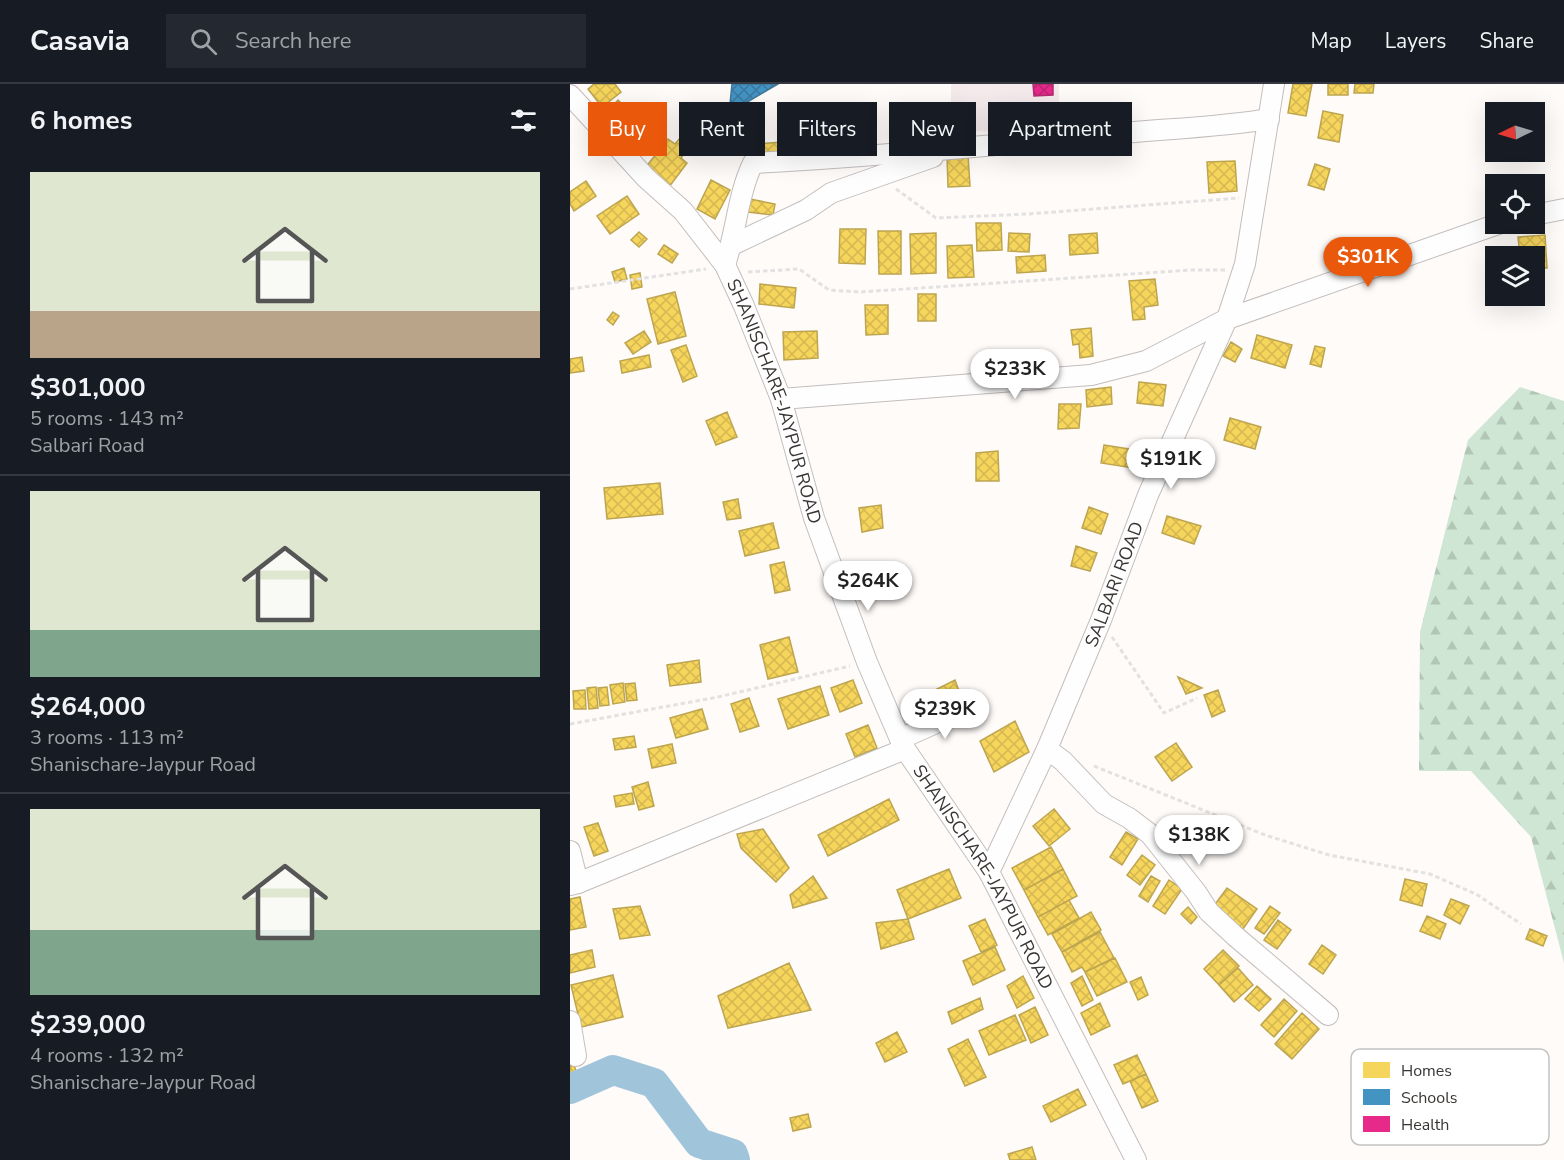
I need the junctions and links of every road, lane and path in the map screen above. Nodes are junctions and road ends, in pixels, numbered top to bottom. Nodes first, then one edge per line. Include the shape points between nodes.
1 (1274, 84) edge
2 (570, 95) edge
3 (1269, 118) junction
4 (976, 146) edge
5 (889, 153) edge
6 (936, 156) edge
7 (869, 180) junction
8 (1256, 197) junction
9 (1564, 209) edge
10 (1545, 212) edge
11 (1485, 229) edge
12 (732, 245) junction
13 (727, 269) junction
14 (1239, 284) junction
15 (570, 289) edge
16 (1227, 319) junction
17 (781, 399) junction
18 (1101, 620) junction
19 (867, 662) junction
20 (1197, 698) dead end
21 (974, 706) dead end
22 (570, 724) edge
23 (902, 744) junction
24 (1047, 749) junction
25 (1063, 761) junction
26 (570, 851) edge
27 (989, 872) junction
28 (574, 884) edge
29 (1521, 924) dead end
30 (1328, 1015) dead end
31 (570, 1021) edge
32 (576, 1056) dead end
33 (1136, 1160) edge

1 - 3 street, SALBARI ROAD
2 - 13 street, SHANISCHARE-JAYPUR ROAD via 646,178 683,211
3 - 4 street via 1227,126
3 - 8 street, SALBARI ROAD
5 - 12 street via 753,163 746,177
6 - 7 street
7 - 8 path via 901,191 936,218
7 - 12 street via 831,194
8 - 14 street, SALBARI ROAD
9 - 10 street
11 - 16 street
12 - 13 street
13 - 14 path via 799,268 829,290 860,292 1224,269
13 - 15 path
13 - 17 street, SHANISCHARE-JAYPUR ROAD
14 - 16 street, SALBARI ROAD
16 - 17 street via 1146,361 1091,375
16 - 18 street, SALBARI ROAD via 1148,495
17 - 19 street, SHANISCHARE-JAYPUR ROAD via 814,518
18 - 20 path via 1164,713
18 - 24 street, SALBARI ROAD
19 - 22 path via 718,698
19 - 23 street, SHANISCHARE-JAYPUR ROAD
21 - 23 street
23 - 27 street, SHANISCHARE-JAYPUR ROAD
23 - 28 street
24 - 25 street
24 - 27 street, SALBARI ROAD
25 - 29 path via 1076,759 1286,842 1329,855 1430,874 1476,894
25 - 30 street via 1104,804 1149,834 1209,912
26 - 28 street
27 - 33 street, SHANISCHARE-JAYPUR ROAD
31 - 32 street

